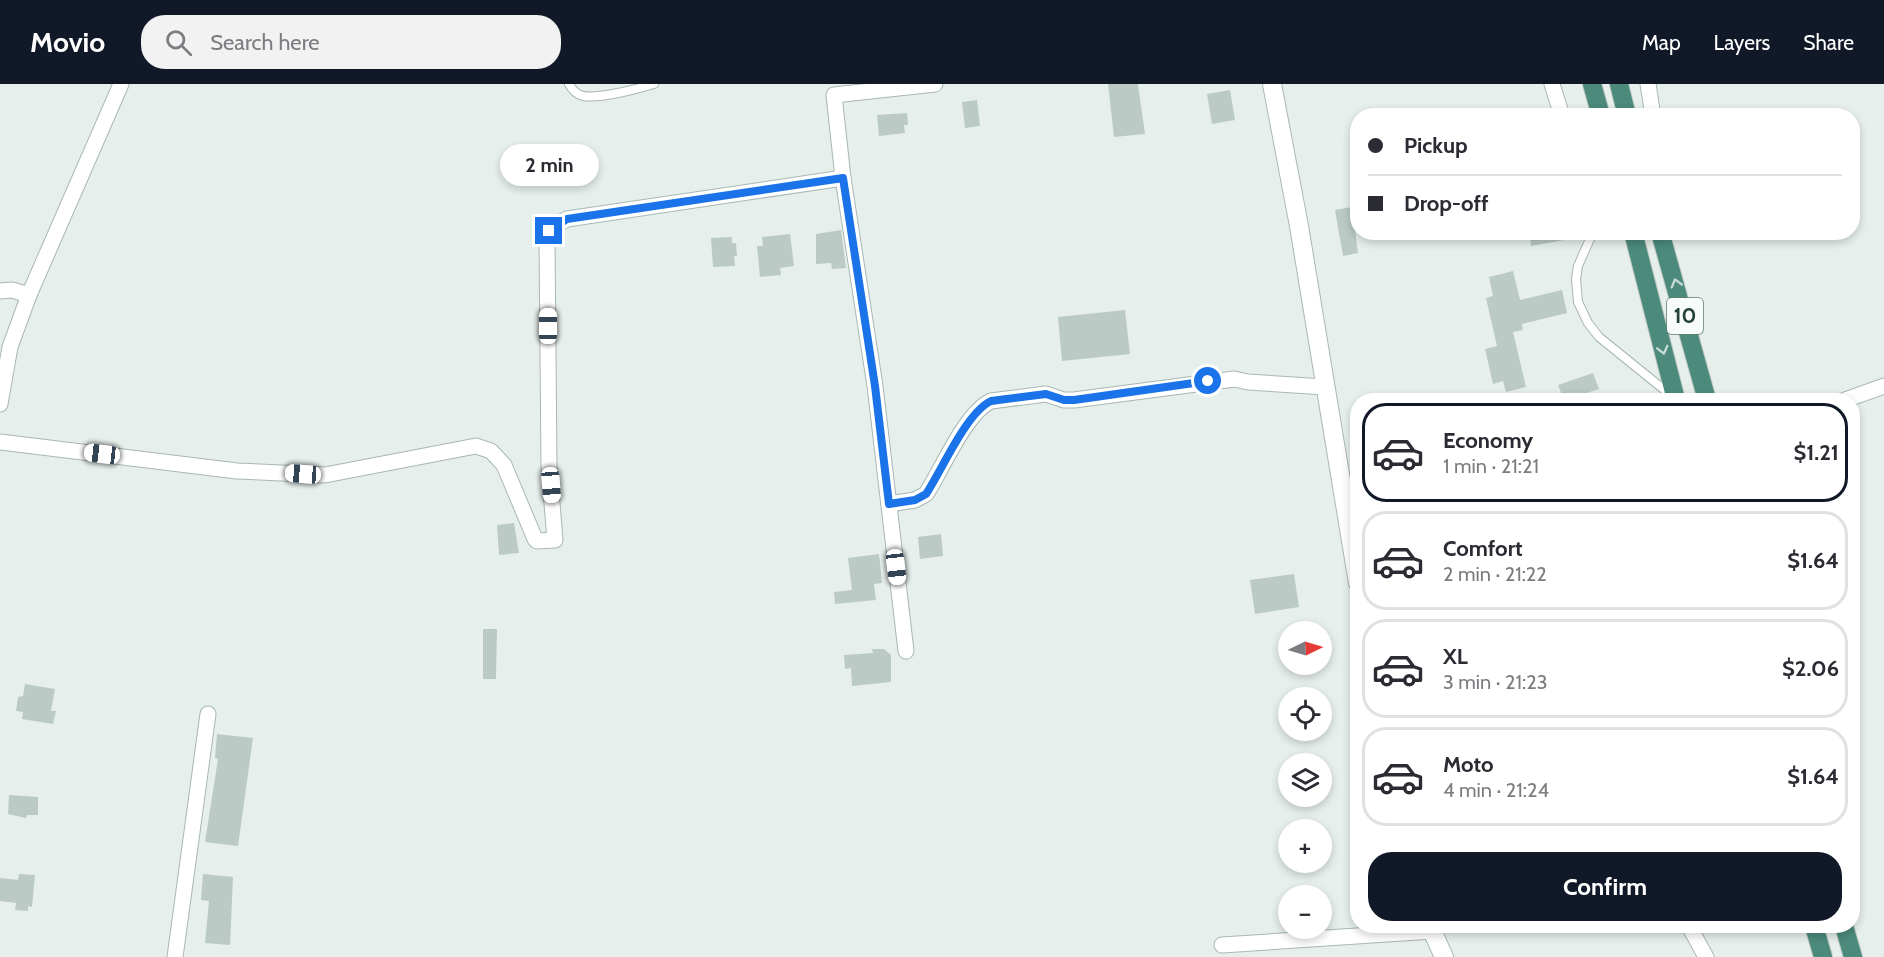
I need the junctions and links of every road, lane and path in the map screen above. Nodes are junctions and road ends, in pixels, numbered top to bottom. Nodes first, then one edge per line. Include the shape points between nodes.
1 (121, 84) edge
2 (568, 84) edge
3 (654, 84) edge
4 (935, 84) edge
5 (1272, 84) edge
6 (1552, 84) edge
7 (1592, 84) edge
8 (1619, 84) edge
9 (1648, 84) edge
10 (1560, 108) edge
11 (1598, 108) edge
12 (1625, 108) edge
13 (1652, 108) edge
14 (843, 178) junction
15 (1589, 240) edge
16 (1635, 240) edge
17 (1662, 240) edge
18 (0, 291) edge
19 (29, 295) junction
20 (5, 346) edge
21 (1884, 386) edge
22 (1325, 387) junction
23 (1, 388) edge
24 (1667, 393) edge
25 (1674, 393) edge
26 (1705, 393) edge
27 (1860, 395) edge
28 (0, 404) edge
29 (0, 441) edge
30 (889, 504) junction
31 (1350, 535) edge
32 (906, 651) dead end
33 (208, 714) dead end
34 (1370, 933) edge
35 (1433, 933) edge
36 (1693, 933) edge
37 (1816, 933) edge
38 (1846, 933) edge
39 (1222, 945) dead end
40 (176, 957) edge
41 (1444, 957) edge
42 (1706, 957) edge
43 (1823, 957) edge
44 (1853, 957) edge

1 - 19 street
2 - 3 lane via 583,96 627,92
4 - 14 street via 835,94
5 - 22 street
6 - 10 street
7 - 11 highway
8 - 12 highway
9 - 13 street
14 - 29 street via 567,219 550,228 549,456 555,540 535,539 504,465 486,448 471,447 325,476 237,471
14 - 30 street
15 - 24 lane via 1575,279 1578,302 1588,323 1599,337
16 -> 25 highway, 10
26 -> 17 highway, 10
18 - 19 street
19 - 20 street
20 - 23 street
21 - 27 street
22 - 30 street via 1234,379 1074,400 1046,394 991,401 969,423 926,494
22 - 31 street
23 - 28 street
30 - 32 street
33 - 40 street
34 - 39 street
35 - 41 street
36 - 42 street
37 - 43 highway
38 - 44 highway

